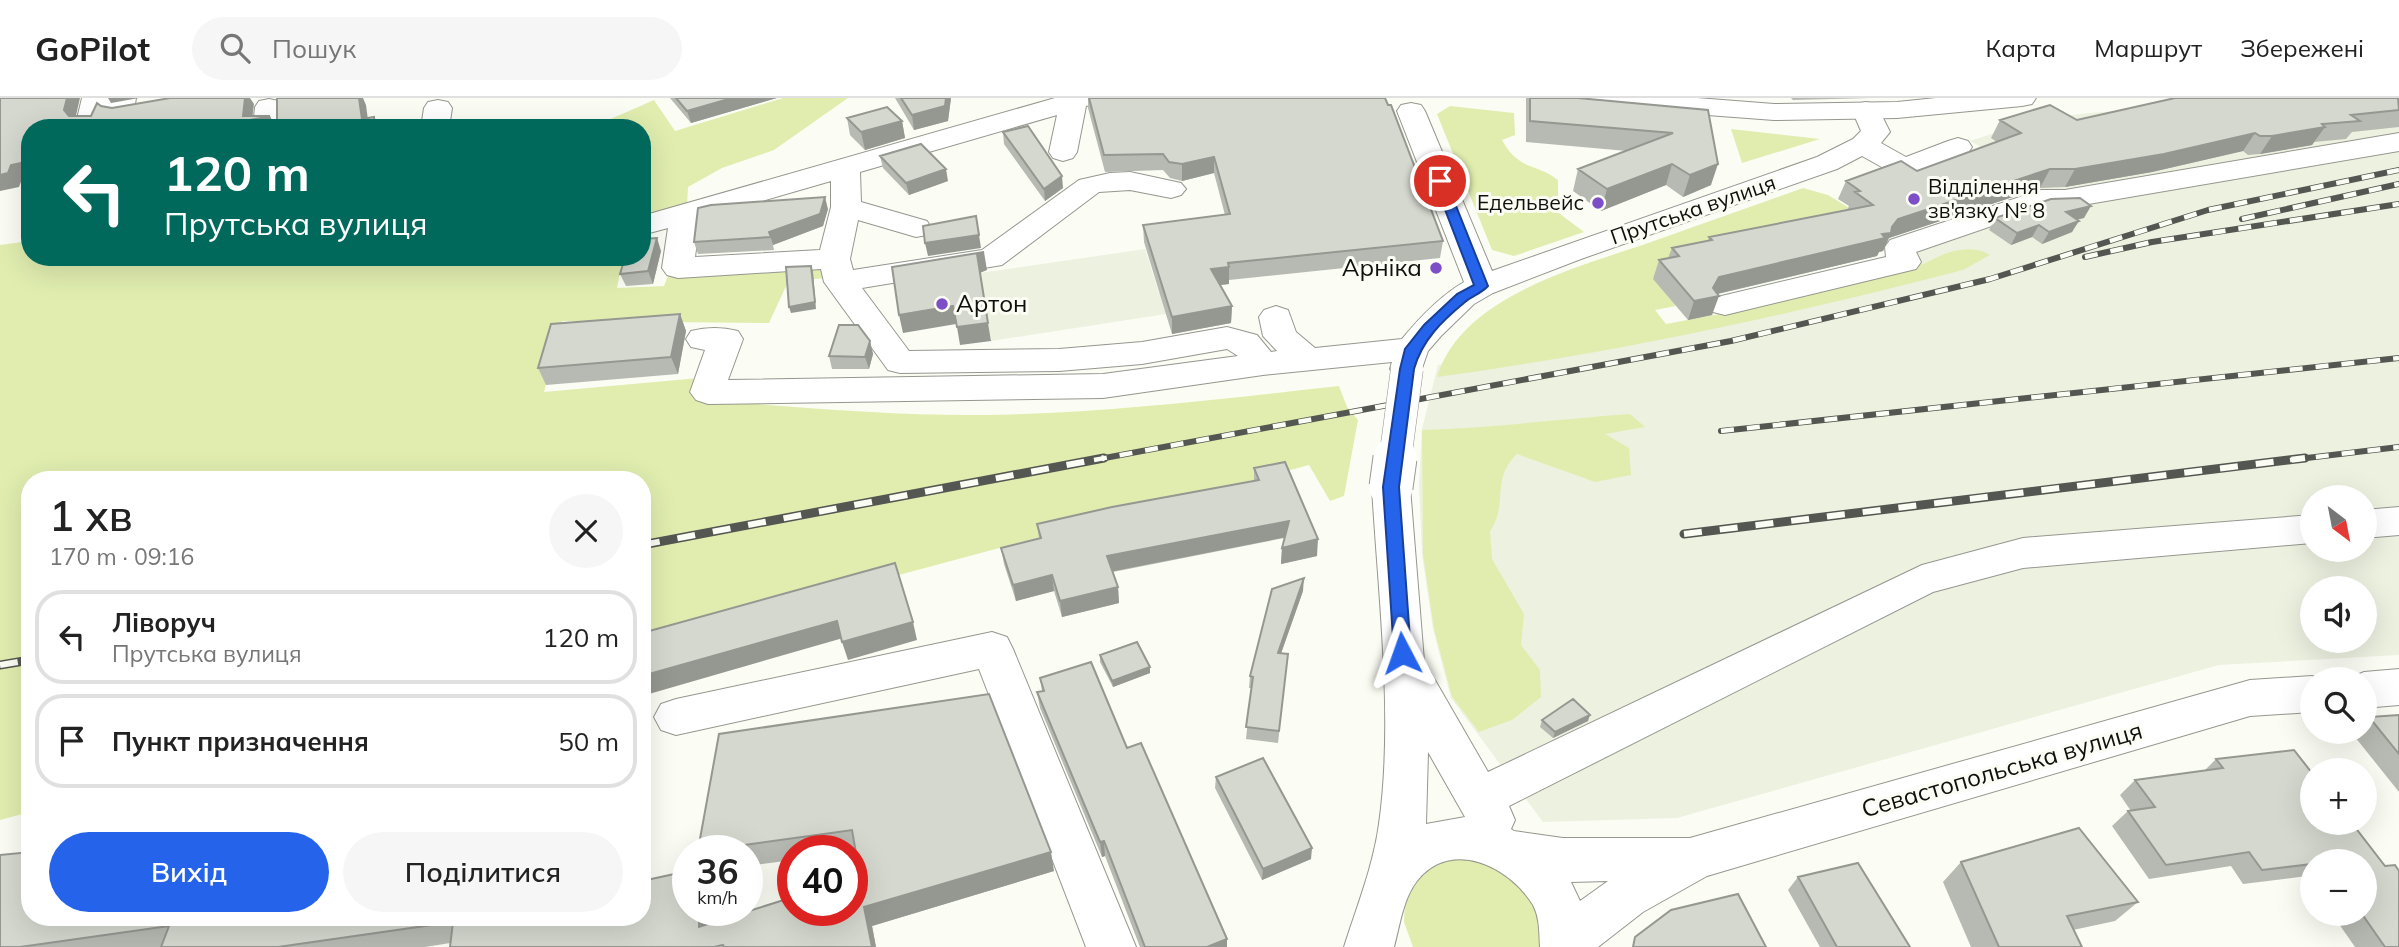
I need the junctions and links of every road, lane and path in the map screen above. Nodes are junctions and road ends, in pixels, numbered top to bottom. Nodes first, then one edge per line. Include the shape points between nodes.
1 (1587, 98) edge
2 (2022, 98) edge
3 (1653, 100) edge
4 (1079, 101) edge
5 (1866, 110) junction
6 (1411, 111) dead end
7 (2399, 142) edge
8 (1863, 145) junction
9 (1958, 147) dead end
10 (1063, 152) dead end
11 (845, 169) junction
12 (1171, 190) dead end
13 (846, 207) junction
14 (685, 214) junction
15 (651, 223) edge
16 (916, 228) dead end
17 (837, 270) junction
18 (1482, 286) junction
19 (1725, 305) dead end
20 (1276, 317) dead end
21 (703, 339) dead end
22 (1409, 359) junction
23 (1308, 360) junction
24 (1263, 364) junction
25 (2399, 521) edge
26 (2377, 523) edge
27 (2300, 530) edge
28 (1402, 653) junction
29 (2399, 687) edge
30 (2377, 689) edge
31 (2300, 695) edge
32 (677, 717) dead end
33 (1479, 798) junction
34 (1511, 851) junction
35 (1695, 858) junction
36 (1389, 885) junction
37 (1565, 945) edge
38 (1111, 947) edge
39 (1369, 947) edge
40 (1391, 947) edge

1 - 3 street
2 - 5 street
3 - 5 street via 1774,112
4 - 10 street
4 - 11 street
5 - 8 street via 1877,132
6 - 18 street
7 - 19 street via 2065,200 2041,199 1901,247 1905,262
8 - 9 street via 1904,168
8 - 18 street, Прутська вулиця via 1827,163
11 - 13 street
11 - 14 street
12 - 17 street via 1143,180 1089,186 991,258
13 - 16 street
13 - 17 street
14 - 15 street
14 - 17 street via 678,268
17 - 24 street via 900,362 1142,353 1227,338 1245,343
18 - 22 street, Прутська вулиця via 1449,308
20 - 23 street via 1280,336
21 - 24 street via 726,339 708,391 1103,386
22 - 23 street
22 - 28 street, bridge via 1391,487
23 - 24 street
25 - 26 street
27 - 33 street via 2023,553 1922,580
28 - 33 street via 1442,736
28 - 36 street via 1406,772 1403,822
29 - 30 street
31 - 35 street, Севастопольська вулиця via 2250,698
32 - 38 street via 992,649
33 - 34 street
34 - 35 street via 1608,862
34 - 36 street via 1471,839 1444,840 1418,850
34 - 37 street via 1552,889 1563,914
35 - 37 street via 1626,896
36 - 39 street
36 - 40 street via 1384,923

